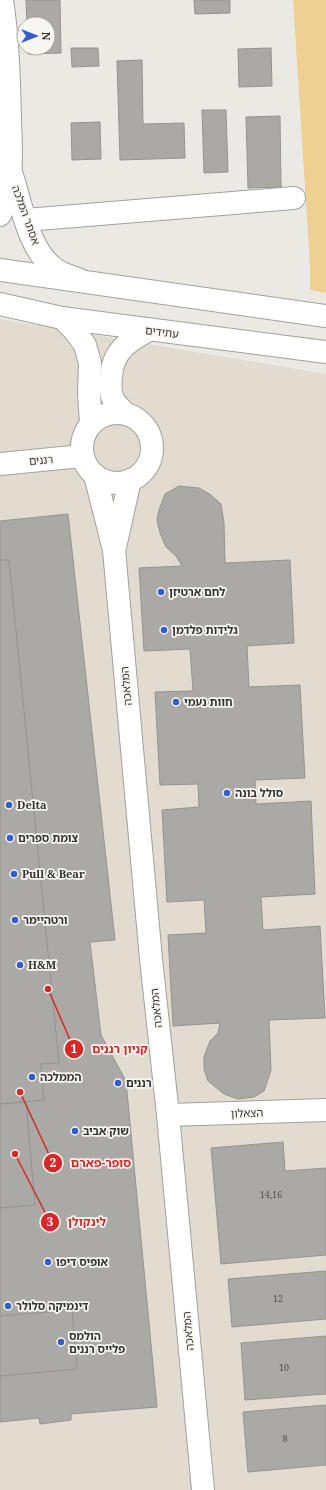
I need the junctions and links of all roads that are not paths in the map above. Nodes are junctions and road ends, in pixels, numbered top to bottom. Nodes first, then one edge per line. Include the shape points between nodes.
1 (2, 0) edge
2 (11, 172) junction
3 (294, 198) dead end
4 (0, 215) edge
5 (26, 220) junction
6 (0, 270) edge
7 (84, 281) junction
8 (0, 304) edge
9 (326, 316) edge
10 (62, 318) junction
11 (149, 330) junction
12 (326, 352) edge
13 (124, 413) junction
14 (91, 424) junction
15 (82, 456) junction
16 (0, 464) edge
17 (95, 475) junction
18 (130, 480) junction
19 (114, 550) junction
20 (326, 1110) edge
21 (168, 1115) junction
22 (203, 1490) edge

1 - 2 street, אסתר המלכה via 10,85
2 - 4 street, אסתר המלכה via 7,198
2 - 5 street, אסתר המלכה
3 - 5 street
5 - 7 street, אסתר המלכה via 42,257 66,275
6 - 7 street
7 - 9 street
8 - 10 street, עתידים
10 - 11 street, עתידים
10 - 14 street via 85,345 90,362
11 - 12 street, עתידים
11 - 13 street via 132,339 120,350 112,364 112,395
13 - 14 street via 106,414
13 - 18 street via 141,422 148,433 151,446 151,454 144,470
14 - 15 street via 84,434
15 - 16 street, רננים
15 - 17 street via 87,467
17 - 18 street via 106,481 118,483
17 - 19 street, המלאכה
18 - 19 street, המלאכה
19 - 21 street, המלאכה via 151,959
20 - 21 street, הצאלון
21 - 22 street, המלאכה

